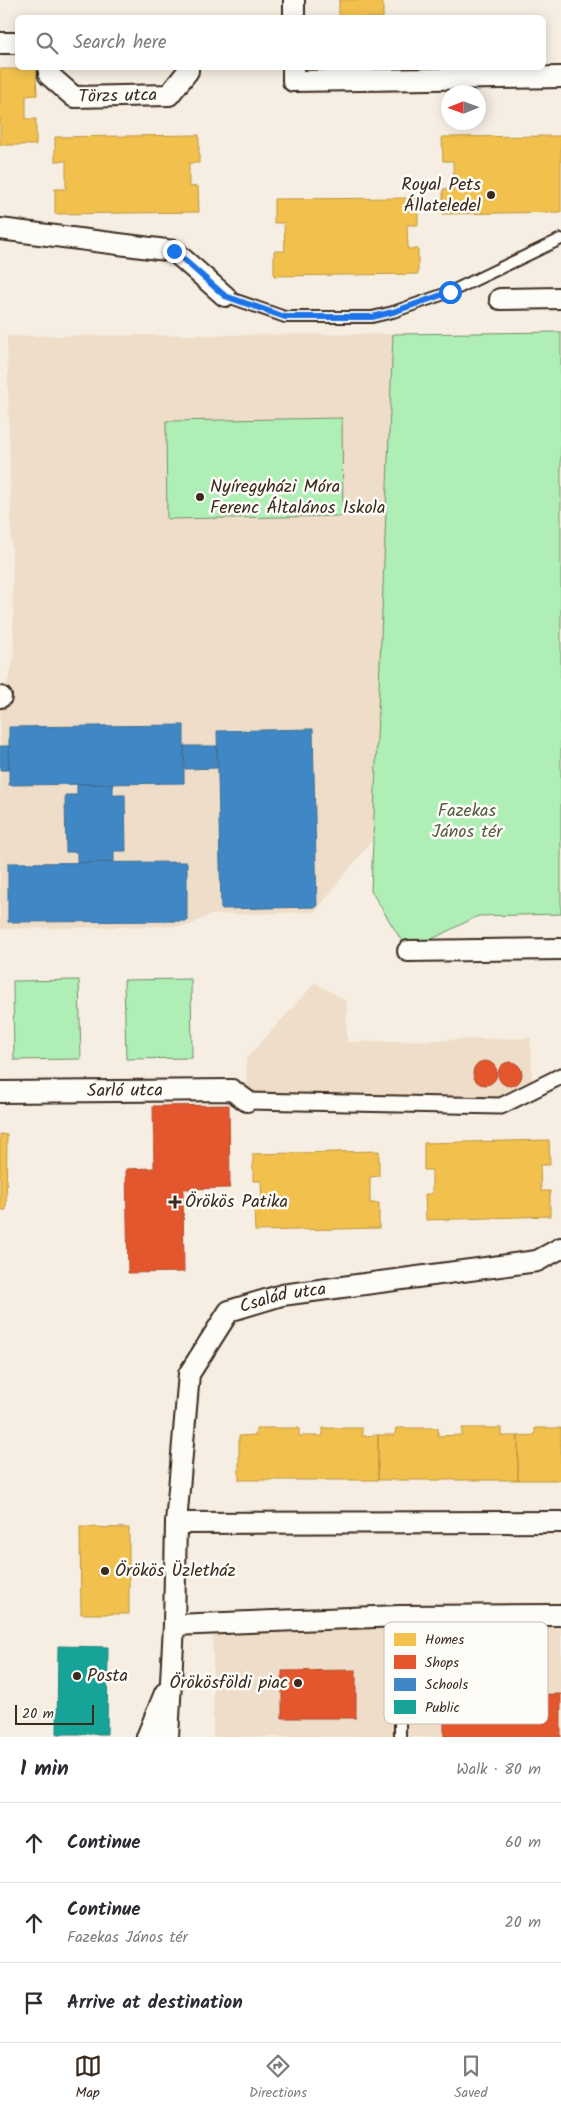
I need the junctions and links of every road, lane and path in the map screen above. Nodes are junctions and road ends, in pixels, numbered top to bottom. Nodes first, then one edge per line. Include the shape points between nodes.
1 (294, 0) edge
2 (294, 15) edge
3 (15, 42) edge
4 (0, 43) edge
5 (49, 70) edge
6 (188, 70) edge
7 (293, 70) edge
8 (561, 77) edge
9 (0, 230) edge
10 (561, 239) edge
11 (225, 296) joint
12 (561, 298) edge
13 (500, 299) dead end
14 (561, 949) edge
15 (408, 951) dead end
16 (561, 1076) edge
17 (0, 1092) edge
18 (247, 1101) joint
19 (561, 1248) edge
20 (561, 1522) edge
21 (176, 1523) junction
22 (400, 1616) junction
23 (561, 1616) edge
24 (400, 1622) edge
25 (174, 1625) junction
26 (171, 1680) junction
27 (400, 1724) edge
28 (147, 1737) edge
29 (168, 1737) edge
30 (400, 1737) edge

1 - 2 street
3 - 4 street
5 - 6 street, Törzs utca via 49,76 74,97 169,94
7 - 8 street via 293,81
9 - 11 street via 174,251
10 - 11 lane via 450,292 372,317 285,317
12 - 13 street
14 - 15 street
16 - 18 street via 501,1106
17 - 18 street, Sarló utca via 232,1090
19 - 21 street, Család utca via 537,1261 282,1295 229,1311 189,1374
20 - 21 street
21 - 25 street, Család utca
22 - 23 street
22 - 24 lane
22 - 25 street
25 - 26 street, Család utca
26 - 28 street
26 - 29 street, Család utca
27 - 30 lane

